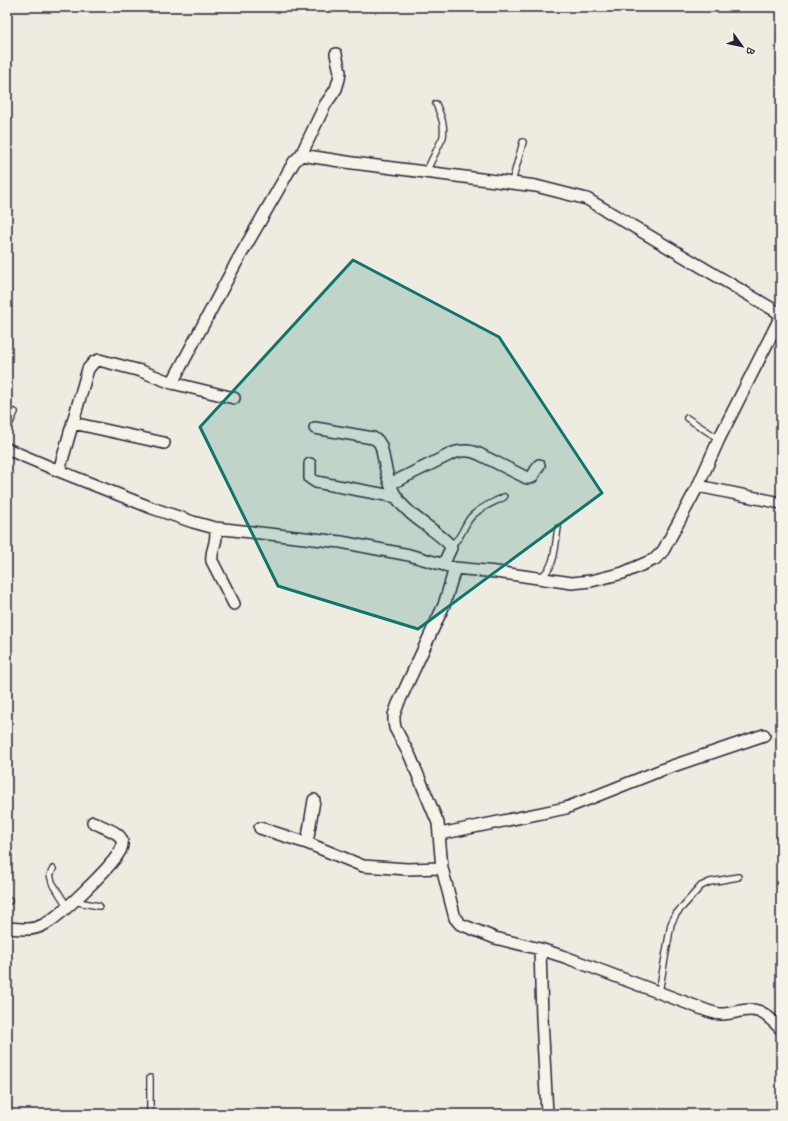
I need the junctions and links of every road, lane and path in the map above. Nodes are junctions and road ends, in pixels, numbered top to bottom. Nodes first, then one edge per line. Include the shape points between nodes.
1 (336, 54) dead end
2 (436, 104) dead end
3 (523, 142) dead end
4 (301, 155) junction
5 (426, 172) junction
6 (512, 182) junction
7 (781, 315) edge
8 (172, 382) junction
9 (234, 398) dead end
10 (15, 412) dead end
11 (687, 418) dead end
12 (73, 423) junction
13 (315, 428) dead end
14 (7, 429) edge
15 (719, 439) junction
16 (164, 444) dead end
17 (7, 449) edge
18 (310, 464) dead end
19 (539, 465) dead end
20 (58, 471) junction
21 (390, 484) junction
22 (698, 486) junction
23 (504, 497) dead end
24 (397, 498) junction
25 (781, 503) edge
26 (215, 528) junction
27 (558, 528) dead end
28 (450, 545) junction
29 (444, 564) junction
30 (455, 568) junction
31 (538, 578) junction
32 (234, 604) dead end
33 (764, 734) dead end
34 (314, 800) dead end
35 (93, 822) dead end
36 (260, 828) dead end
37 (440, 834) junction
38 (307, 843) junction
39 (442, 868) junction
40 (53, 869) dead end
41 (738, 877) dead end
42 (70, 904) junction
43 (99, 906) dead end
44 (7, 928) edge
45 (540, 949) junction
46 (659, 992) junction
47 (781, 1029) edge
48 (150, 1078) dead end
49 (150, 1114) edge
50 (547, 1114) edge

1 - 4 street via 340,72 336,89 324,105
2 - 5 lane via 444,131
3 - 6 lane
4 - 5 street
4 - 8 street via 294,162 264,212
5 - 6 street
6 - 7 street via 587,199
7 - 15 street
8 - 9 street
8 - 12 street via 99,360 94,362 88,369
10 - 14 lane
11 - 15 lane
12 - 16 street
12 - 20 street
13 - 21 street via 378,441
15 - 22 street
17 - 20 street
18 - 24 street via 310,478 316,482
19 - 21 street via 532,477 527,478 473,451 461,451
20 - 26 street via 152,508
21 - 24 street
22 - 25 street
22 - 31 street via 663,551 655,559 623,573 592,581 572,582
23 - 28 lane via 476,512 458,539
24 - 28 street via 415,517
26 - 29 street via 341,542
26 - 32 street via 217,538 212,561
27 - 31 lane via 552,562 548,571
28 - 29 street
29 - 30 street
30 - 31 street
30 - 37 street via 444,605 394,714 395,728 410,756
33 - 37 street via 664,769 566,808
34 - 38 street
35 - 42 street via 119,834 122,845 109,866
36 - 38 street
37 - 39 street
38 - 39 street via 363,866
39 - 45 street via 453,912 460,924 495,938
40 - 42 lane via 50,875 52,882
41 - 46 lane via 701,886 676,914 671,924
42 - 43 lane
42 - 44 street via 42,926
45 - 46 street
45 - 50 street
46 - 47 street via 718,1014 757,1010
48 - 49 lane

